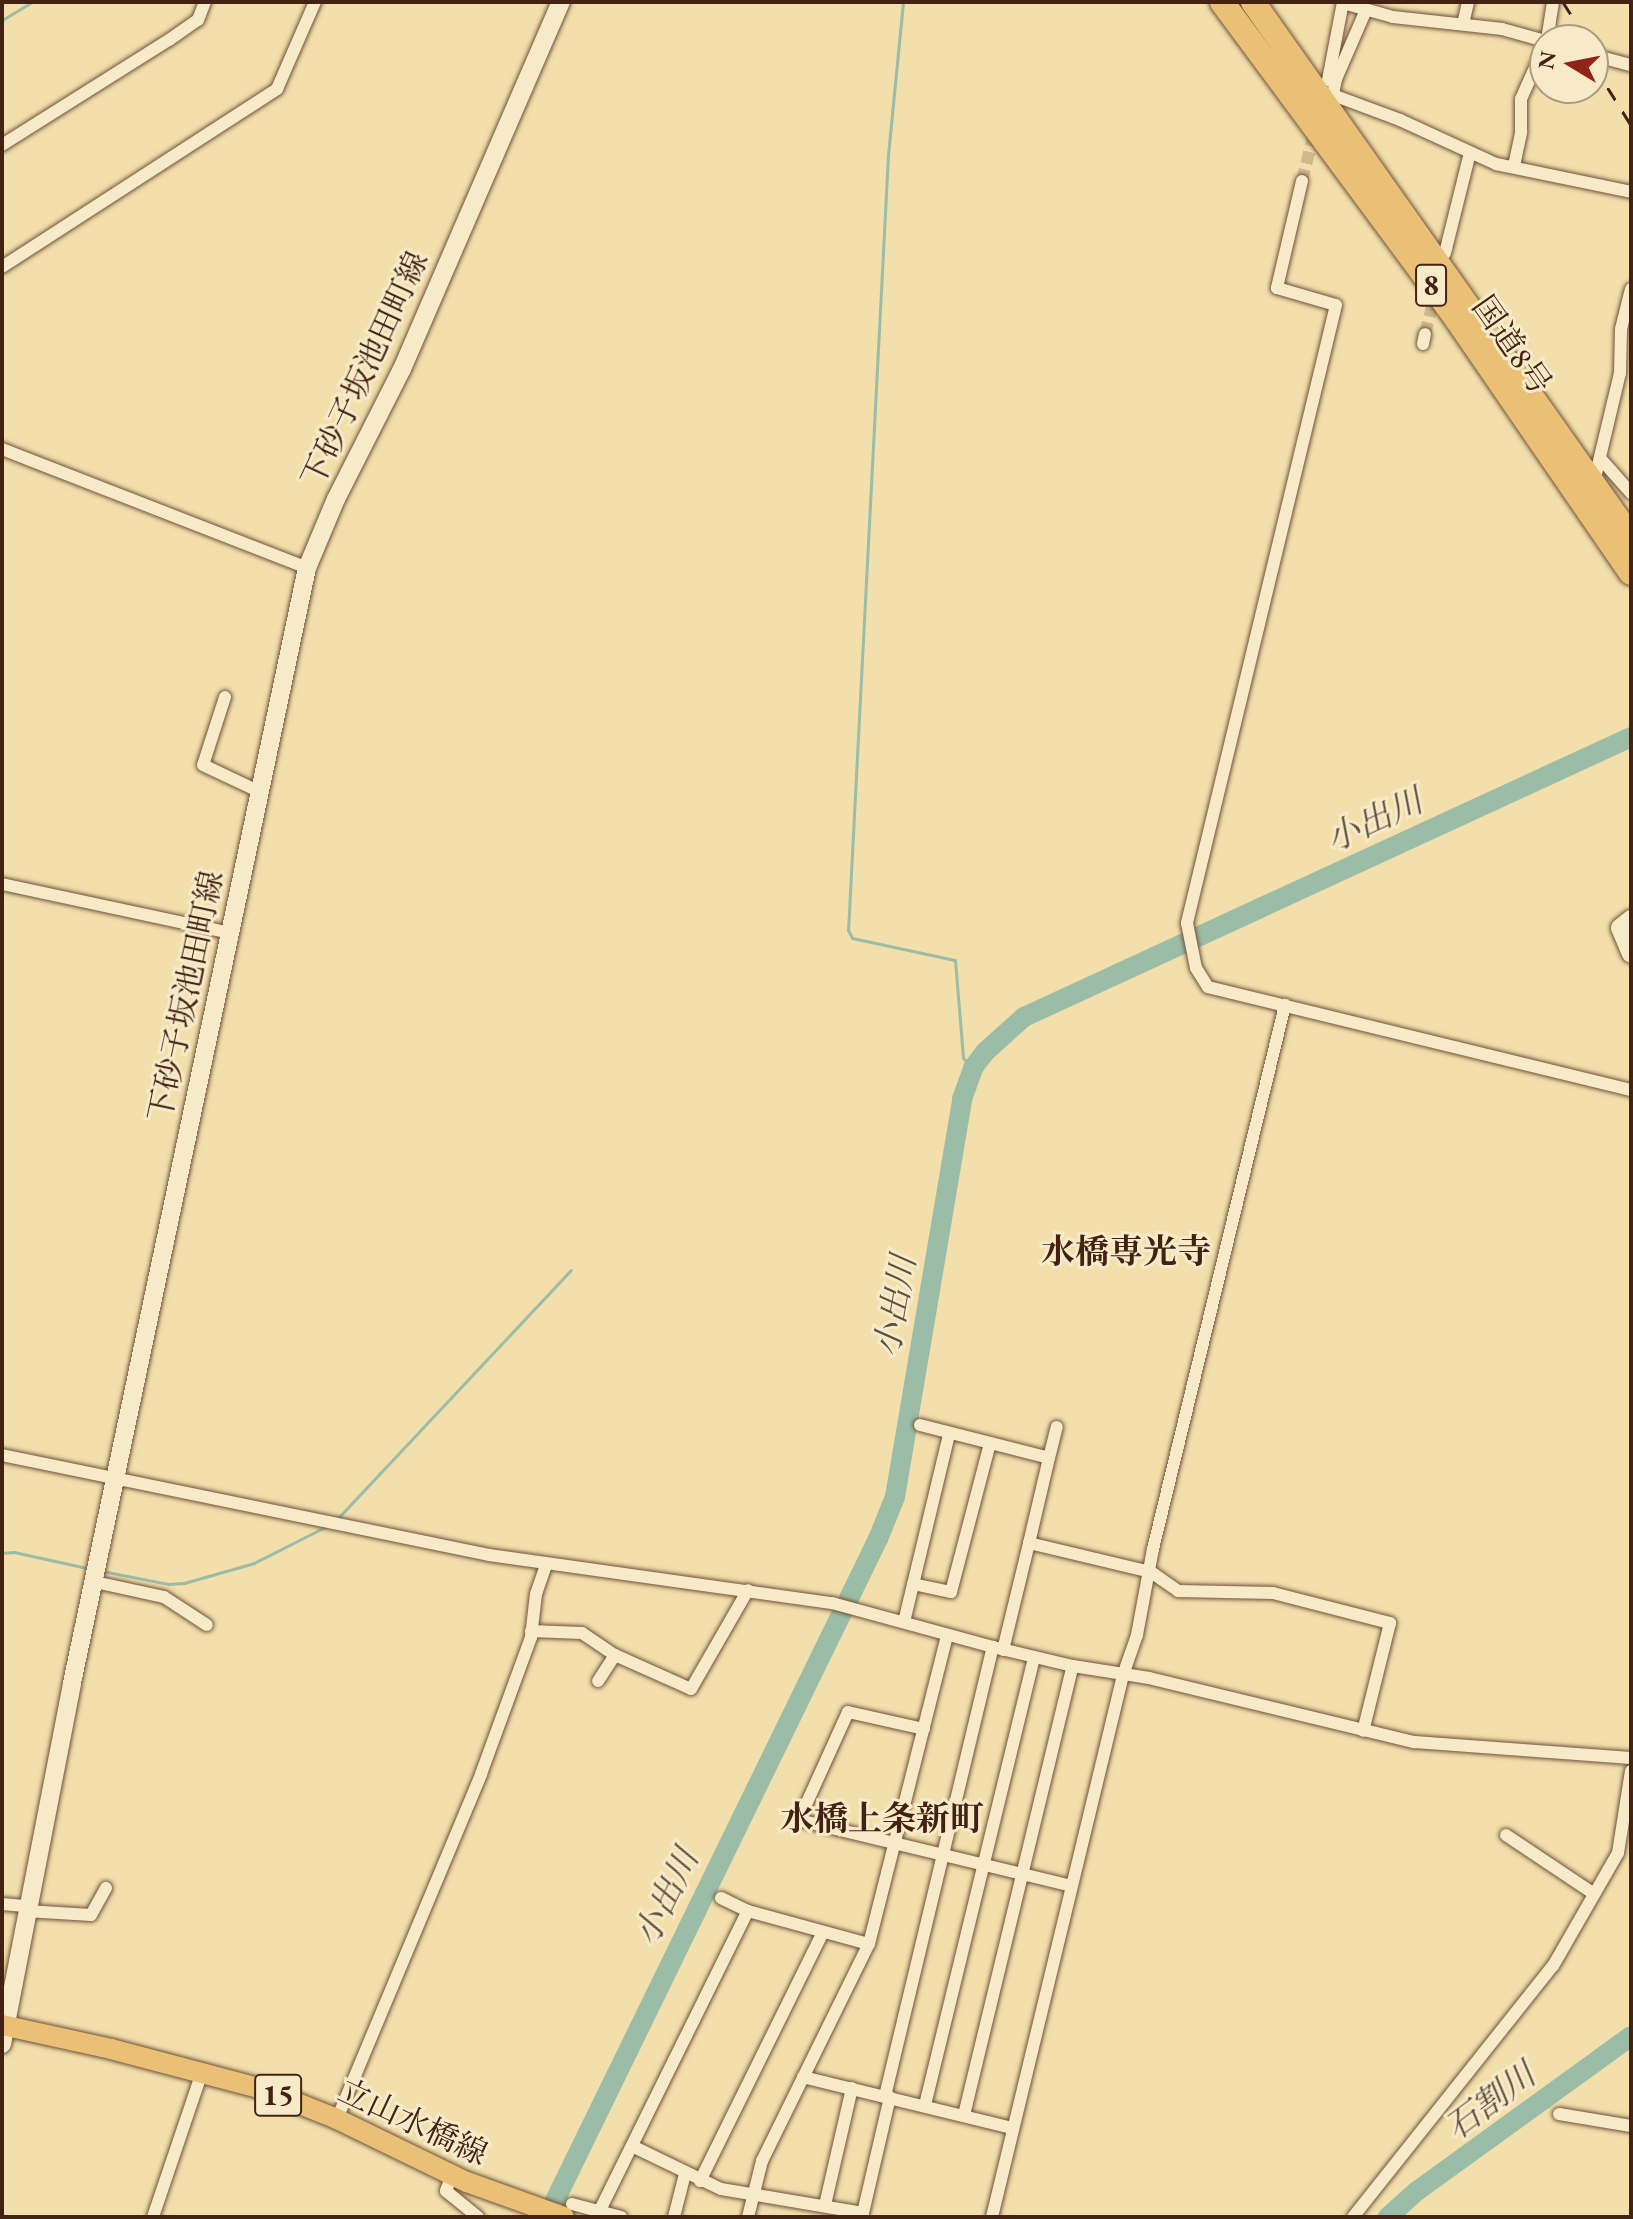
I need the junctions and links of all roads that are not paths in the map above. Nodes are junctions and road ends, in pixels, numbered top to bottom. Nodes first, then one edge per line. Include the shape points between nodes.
1 (205, 2) edge
2 (315, 2) edge
3 (561, 2) edge
4 (1222, 2) edge
5 (1253, 2) edge
6 (1468, 2) edge
7 (1553, 2) edge
8 (1343, 3) edge
9 (1366, 10) junction
10 (1463, 24) junction
11 (1549, 24) edge
12 (1529, 37) edge
13 (1609, 59) edge
14 (1631, 65) edge
15 (1328, 80) dead end
16 (1529, 81) edge
17 (2, 145) edge
18 (1470, 153) junction
19 (1514, 166) junction
20 (1302, 181) tunnel mouth
21 (1631, 192) edge
22 (1445, 253) dead end
23 (2, 267) edge
24 (1631, 289) edge
25 (2, 449) edge
26 (1600, 458) junction
27 (1593, 486) junction
28 (1631, 493) edge
29 (1631, 537) edge
30 (307, 568) junction
31 (1631, 573) edge
32 (225, 697) dead end
33 (260, 792) junction
34 (2, 884) edge
35 (1631, 919) edge
36 (230, 933) junction
37 (1631, 954) edge
38 (1285, 1005) junction
39 (1631, 1090) edge
40 (920, 1425) dead end
41 (1057, 1427) dead end
42 (949, 1434) junction
43 (990, 1443) junction
44 (2, 1455) edge
45 (1049, 1458) junction
46 (117, 1478) junction
47 (1029, 1543) junction
48 (546, 1565) junction
49 (1151, 1572) junction
50 (95, 1582) junction
51 (913, 1584) junction
52 (748, 1590) junction
53 (904, 1622) junction
54 (207, 1625) dead end
55 (531, 1631) junction
56 (947, 1635) junction
57 (998, 1648) junction
58 (615, 1655) junction
59 (1034, 1657) junction
60 (1073, 1666) junction
61 (1123, 1675) junction
62 (598, 1681) dead end
63 (924, 1729) junction
64 (1363, 1731) junction
65 (1631, 1758) edge
66 (1631, 1771) edge
67 (1506, 1835) dead end
68 (895, 1846) junction
69 (942, 1857) junction
70 (982, 1866) junction
71 (1022, 1875) junction
72 (1071, 1886) junction
73 (106, 1888) dead end
74 (1594, 1894) junction
75 (721, 1898) dead end
76 (2, 1904) edge
77 (27, 1908) junction
78 (748, 1911) junction
79 (823, 1932) junction
80 (869, 1944) junction
81 (4, 2032) edge
82 (202, 2072) junction
83 (803, 2077) junction
84 (852, 2088) junction
85 (888, 2096) junction
86 (925, 2105) junction
87 (1559, 2114) dead end
88 (964, 2115) junction
89 (337, 2119) junction
90 (1631, 2126) edge
91 (1013, 2128) junction
92 (632, 2146) junction
93 (685, 2174) junction
94 (452, 2175) junction
95 (700, 2181) junction
96 (753, 2195) junction
97 (825, 2205) junction
98 (566, 2212) edge
99 (599, 2212) junction
100 (153, 2217) edge
101 (478, 2217) edge
102 (621, 2217) edge
103 (674, 2217) edge
104 (748, 2217) edge
105 (992, 2217) edge
106 (1353, 2217) edge

1 - 17 street via 198,20
2 - 23 street via 277,89
3 - 30 main road, 下砂子坂池田町線 via 402,369
4 - 31 highway, 国道8号 / 8 via 1457,320
5 - 27 highway, 国道8号 / 8
6 - 10 street
7 - 11 street
8 - 9 street
8 - 15 street
9 - 10 street
9 - 18 street via 1333,95
10 - 12 street
13 - 14 street
16 - 19 street via 1521,99
18 - 19 street
18 - 22 street
19 - 21 street
20 - 38 street via 1277,288 1336,305 1187,923 1196,968 1208,987
24 - 26 street via 1621,329 1620,373
25 - 30 street
26 - 27 street
26 - 28 street
27 - 29 highway, 国道8号 / 8
30 - 33 main road, 下砂子坂池田町線
32 - 33 street via 203,765
33 - 36 main road, 下砂子坂池田町線
34 - 36 street
35 - 37 main road via 1620,928
36 - 46 main road, 下砂子坂池田町線
38 - 39 street
38 - 49 street
40 - 42 street
41 - 45 street
42 - 43 street
42 - 51 street
43 - 45 street
43 - 51 street via 951,1592
44 - 46 street
45 - 47 street
46 - 48 street
46 - 50 main road, 下砂子坂池田町線
47 - 49 street
47 - 57 street
48 - 52 street
48 - 55 street
49 - 61 street
49 - 64 street via 1192,1594 1273,1593 1390,1623
50 - 54 street via 164,1597
50 - 77 main road, 下砂子坂池田町線
51 - 53 street
52 - 53 street via 832,1603
52 - 58 street via 691,1689
53 - 56 street
55 - 58 street via 582,1633
55 - 89 street via 481,1774
56 - 57 street
56 - 63 street
57 - 59 street
57 - 69 street
58 - 62 street
59 - 60 street
59 - 70 street
60 - 61 street
60 - 71 street
61 - 64 street
61 - 72 street
63 - 68 street
63 - 68 street via 848,1712 799,1820
64 - 65 street via 1444,1746
66 - 74 street via 1618,1853
67 - 74 street
68 - 69 street
68 - 80 street
69 - 70 street
69 - 85 street
70 - 71 street
70 - 86 street
71 - 72 street
71 - 88 street
72 - 91 street
73 - 77 street via 91,1915
74 - 106 street via 1553,1966
75 - 78 street
76 - 77 street
77 - 81 main road, 下砂子坂池田町線
78 - 79 street
78 - 92 street
79 - 80 street
79 - 95 street
80 - 83 street
81 - 82 main road, 立山水橋線 / 15
82 - 89 main road, 立山水橋線 / 15
82 - 100 street
83 - 84 street
83 - 96 street via 762,2161
84 - 85 street
84 - 97 street
85 - 86 street
85 - 97 street via 863,2213
86 - 88 street
87 - 90 street
88 - 91 street
89 - 94 main road, 立山水橋線 / 15
91 - 105 street
92 - 93 street
92 - 99 street
93 - 95 street
93 - 103 street
94 - 98 main road, 立山水橋線 / 15 via 539,2209
94 - 101 street via 446,2191
95 - 96 street
96 - 97 street
96 - 104 street
98 - 99 street
99 - 102 street

